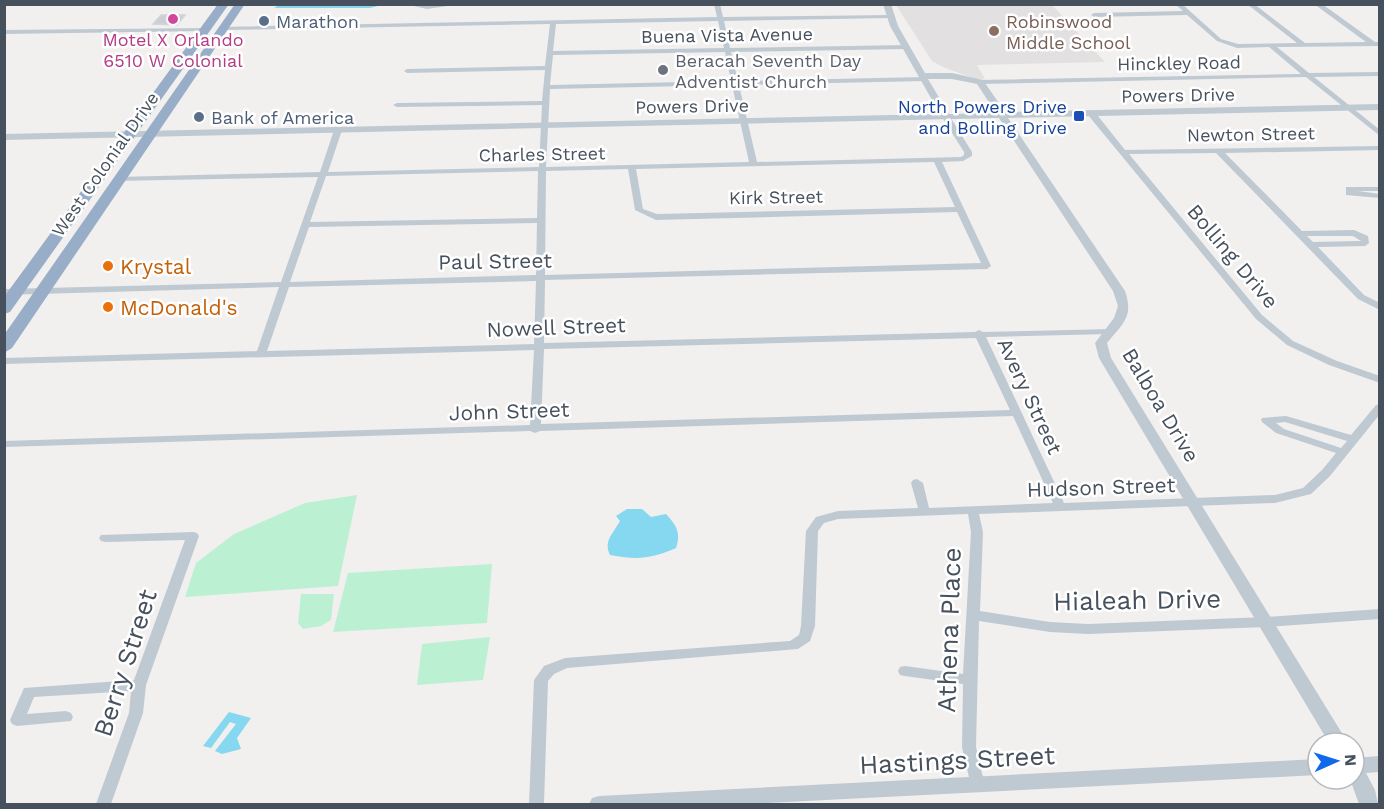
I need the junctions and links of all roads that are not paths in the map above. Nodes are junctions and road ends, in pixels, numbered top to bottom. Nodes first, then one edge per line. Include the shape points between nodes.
1 (240, 4) edge
2 (408, 4) edge
3 (459, 4) edge
4 (479, 4) edge
5 (511, 4) edge
6 (717, 4) edge
7 (887, 4) edge
8 (1178, 4) edge
9 (1250, 4) edge
10 (1317, 4) edge
11 (222, 7) edge
12 (1188, 13) junction
13 (1094, 15) dead end
14 (890, 16) junction
15 (721, 20) junction
16 (553, 23) junction
17 (223, 28) junction
18 (206, 29) junction
19 (4, 32) edge
20 (1376, 44) edge
21 (1303, 45) junction
22 (1271, 46) junction
23 (906, 47) junction
24 (208, 50) junction
25 (727, 50) junction
26 (549, 53) junction
27 (548, 68) junction
28 (407, 71) dead end
29 (1380, 74) edge
30 (1309, 75) junction
31 (924, 78) junction
32 (980, 82) junction
33 (735, 83) junction
34 (546, 87) junction
35 (544, 103) junction
36 (397, 105) dead end
37 (1380, 107) edge
38 (1349, 108) junction
39 (1091, 113) junction
40 (1002, 116) junction
41 (946, 117) junction
42 (744, 121) junction
43 (543, 126) junction
44 (338, 130) junction
45 (129, 134) junction
46 (149, 134) junction
47 (1380, 134) edge
48 (4, 137) edge
49 (1380, 148) edge
50 (1218, 150) junction
51 (1123, 153) junction
52 (937, 160) junction
53 (754, 165) junction
54 (632, 167) junction
55 (541, 169) junction
56 (322, 175) junction
57 (118, 179) junction
58 (1380, 189) edge
59 (1380, 196) edge
60 (959, 209) junction
61 (541, 220) junction
62 (305, 225) junction
63 (1298, 234) junction
64 (1310, 245) junction
65 (541, 278) junction
66 (284, 284) junction
67 (42, 291) junction
68 (10, 292) edge
69 (1380, 307) edge
70 (4, 309) edge
71 (1109, 331) junction
72 (979, 333) junction
73 (540, 346) junction
74 (4, 348) edge
75 (261, 354) junction
76 (4, 361) edge
77 (1380, 380) edge
78 (1380, 407) edge
79 (1015, 413) junction
80 (535, 430) junction
81 (1353, 439) junction
82 (4, 444) edge
83 (1342, 452) junction
84 (917, 483) dead end
85 (1195, 504) junction
86 (1061, 508) junction
87 (974, 511) junction
88 (926, 513) junction
89 (105, 538) dead end
90 (1380, 614) edge
91 (974, 615) junction
92 (1265, 622) junction
93 (904, 671) dead end
94 (970, 680) junction
95 (139, 685) junction
96 (66, 717) dead end
97 (1332, 731) edge
98 (1306, 768) edge
99 (978, 786) junction
100 (772, 800) edge
101 (104, 804) edge
102 (536, 804) edge
103 (599, 804) edge

1 - 17 highway, West Colonial Drive
2 - 3 street
4 - 5 street
6 - 15 street
7 - 14 street
8 - 12 street
9 - 21 street
10 - 20 street
11 - 17 highway via 217,26
11 - 18 highway, West Colonial Drive
12 - 13 street
12 - 22 street via 1230,45
14 - 15 street
14 - 23 street
15 - 16 street
15 - 25 street
16 - 17 street
16 - 26 street
17 - 24 highway, West Colonial Drive
18 - 19 street
18 - 24 highway via 212,32
18 - 45 highway, West Colonial Drive
20 - 21 street
21 - 22 street
22 - 30 street
23 - 25 street, Buena Vista Avenue
23 - 31 street
24 - 46 highway, West Colonial Drive
25 - 26 street, Buena Vista Avenue
25 - 33 street
26 - 27 street
27 - 28 street
27 - 34 street
29 - 30 street, Hinckley Road
30 - 32 street, Hinckley Road
30 - 38 street
31 - 32 street via 952,76
31 - 33 street
31 - 41 street
32 - 40 street, Balboa Drive
33 - 34 street
33 - 42 street
34 - 35 street
35 - 36 street
35 - 43 street
37 - 38 street, Powers Drive
38 - 39 street, Powers Drive
38 - 47 street
39 - 40 street, Powers Drive
39 - 51 street, Bolling Drive
40 - 41 street, Powers Drive
40 - 71 street, Balboa Drive via 1119,291 1124,306
41 - 42 street, Powers Drive
41 - 52 street, Charles Street via 968,152 966,158
42 - 43 street, Powers Drive
42 - 53 street
43 - 44 street, Powers Drive
43 - 55 street
44 - 46 street, Powers Drive
44 - 56 street
45 - 46 street, Powers Drive
45 - 48 street, Powers Drive
45 - 68 highway, West Colonial Drive
46 - 57 highway, West Colonial Drive
49 - 50 street, Newton Street
50 - 51 street, Newton Street
50 - 63 street
51 - 77 street, Bolling Drive via 1259,317 1290,343
52 - 53 street, Charles Street
52 - 60 street
53 - 54 street, Charles Street
54 - 55 street, Charles Street
54 - 60 street, Kirk Street via 639,210 656,217
55 - 56 street, Charles Street
55 - 61 street
56 - 57 street, Charles Street
56 - 62 street
57 - 67 highway, West Colonial Drive
58 - 59 street via 1349,189 1349,193
60 - 65 street, Paul Street via 987,266
61 - 62 street
61 - 65 street
62 - 66 street
63 - 64 street
63 - 64 street via 1354,233 1365,238 1365,243
64 - 69 street via 1361,297
65 - 66 street, Paul Street
65 - 73 street
66 - 67 street, Paul Street
66 - 75 street
67 - 68 street, Paul Street
67 - 74 highway, West Colonial Drive
68 - 70 highway, West Colonial Drive
71 - 72 street, Nowell Street
71 - 85 street, Balboa Drive via 1101,343 1105,358
72 - 73 street, Nowell Street
72 - 79 street, Avery Street
73 - 75 street, Nowell Street
73 - 80 street
75 - 76 street, Nowell Street
78 - 81 street, Hudson Street
79 - 80 street, John Street
79 - 86 street, Avery Street
80 - 82 street, John Street
81 - 83 street, Hudson Street
81 - 83 street via 1286,419 1266,420 1280,431
83 - 85 street, Hudson Street via 1307,491 1275,499
84 - 88 street
85 - 86 street, Hudson Street
85 - 92 street, Balboa Drive
86 - 87 street, Hudson Street
87 - 88 street, Hudson Street
87 - 91 street, Athena Place
88 - 102 street, Hudson Street via 837,515 820,520 812,531 808,626 805,638 793,646 565,663 549,670 541,686
89 - 95 street, Berry Street via 193,536
90 - 92 street, Hialeah Drive
91 - 92 street, Hialeah Drive via 1088,629
91 - 94 street, Athena Place
92 - 97 street, Balboa Drive
93 - 94 street
94 - 99 street, Athena Place via 969,747
95 - 96 street via 29,692 16,720
95 - 101 street, Berry Street via 136,713
98 - 99 street, Hastings Street
99 - 100 street, Hastings Street
100 - 103 street, Hastings Street

